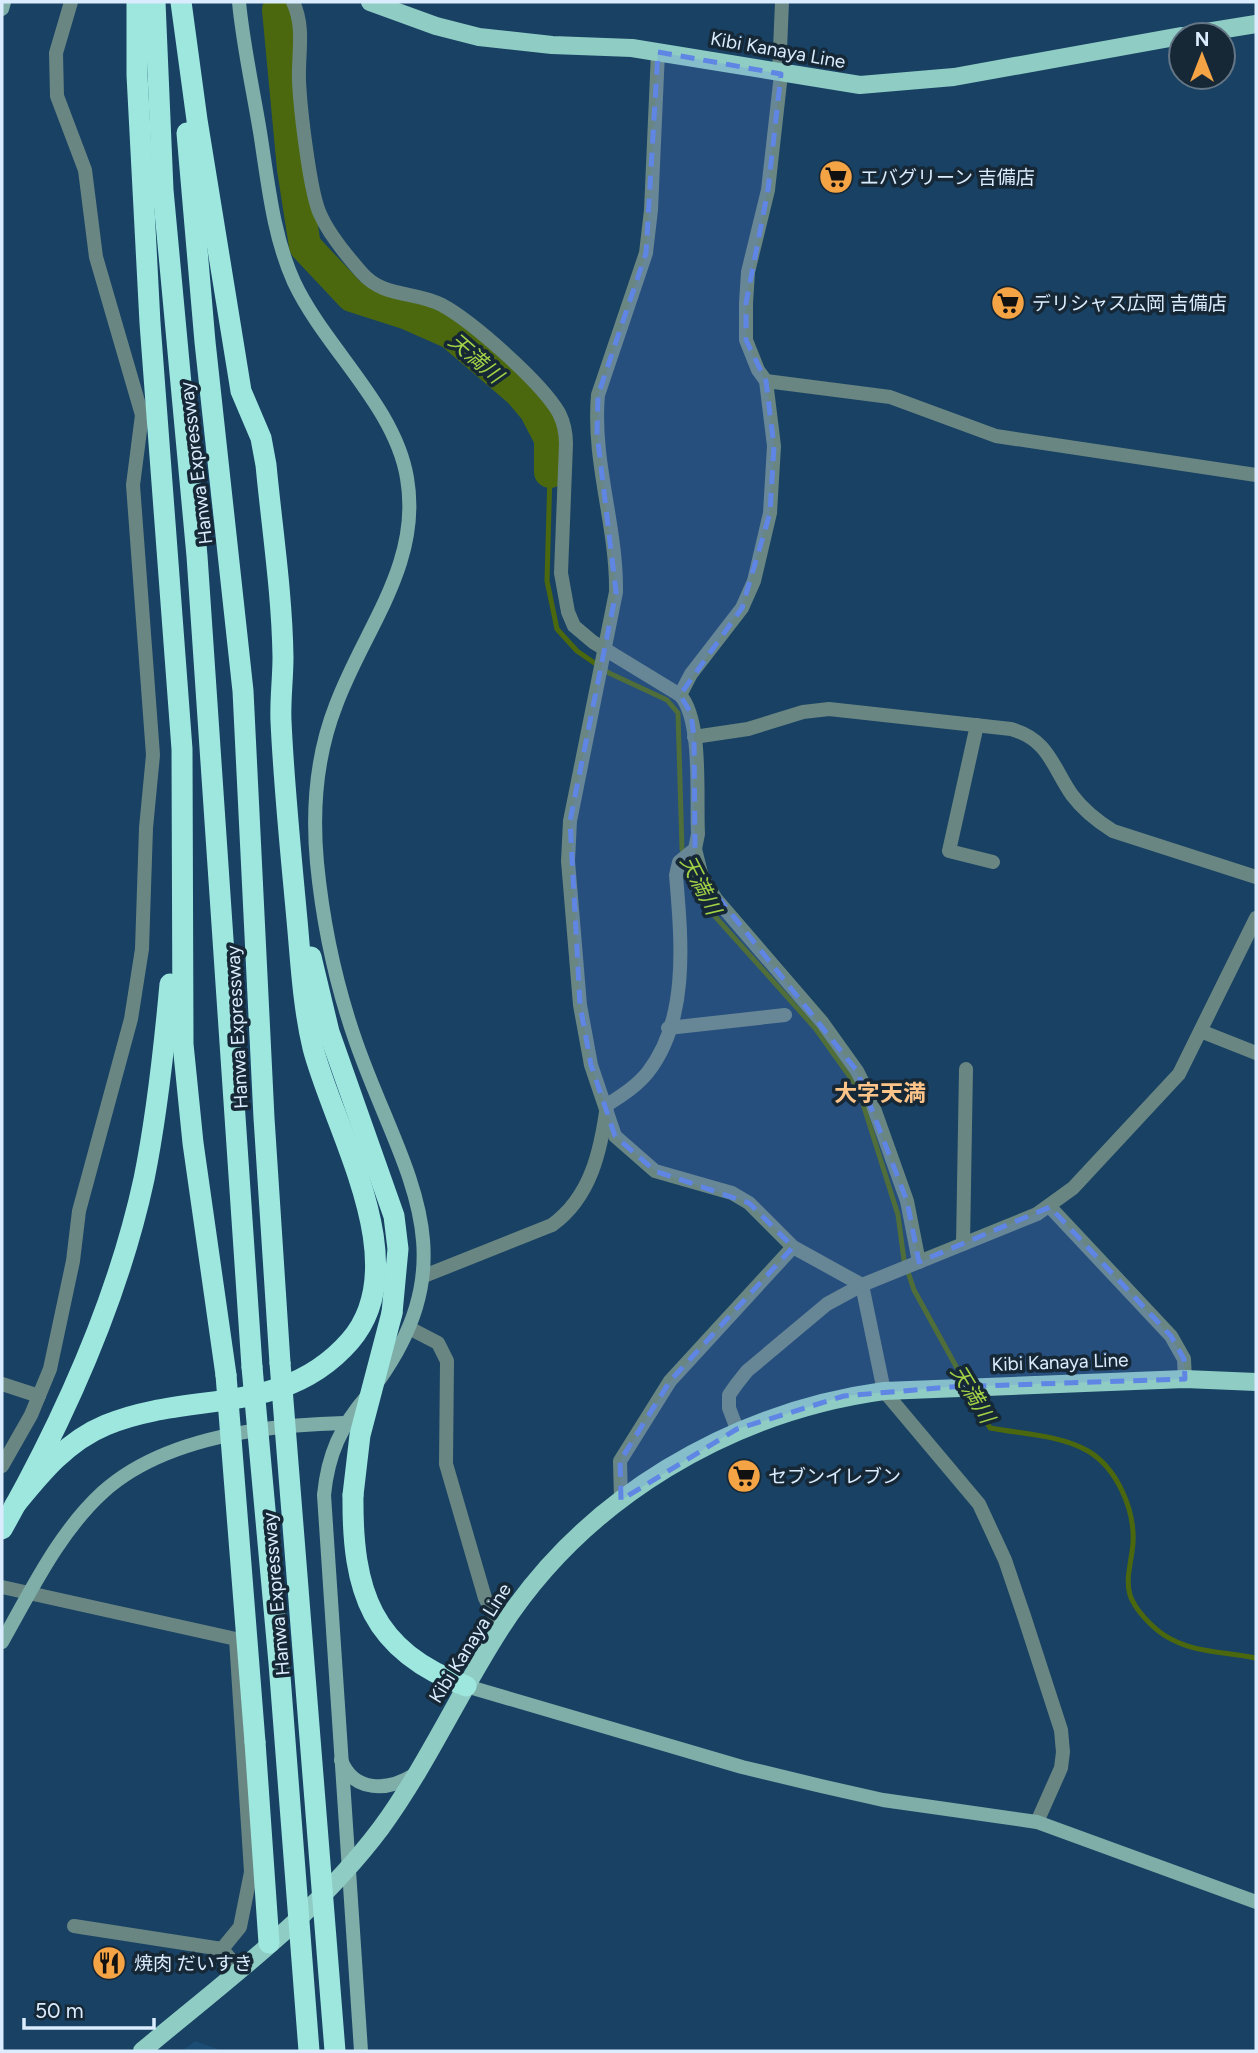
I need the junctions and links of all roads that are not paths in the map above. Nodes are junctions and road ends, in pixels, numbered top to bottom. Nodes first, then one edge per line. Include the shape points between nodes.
1 (4, 2) edge
2 (71, 2) edge
3 (137, 2) edge
4 (155, 2) edge
5 (180, 2) edge
6 (239, 2) edge
7 (293, 2) edge
8 (370, 2) edge
9 (782, 2) edge
10 (2, 9) edge
11 (1256, 23) edge
12 (1237, 26) edge
13 (1167, 39) edge
14 (658, 52) junction
15 (780, 73) junction
16 (766, 381) junction
17 (1256, 475) edge
18 (604, 653) junction
19 (680, 695) junction
20 (977, 724) junction
21 (694, 737) junction
22 (180, 847) junction
23 (291, 849) junction
24 (695, 849) junction
25 (993, 862) dead end
26 (1256, 877) edge
27 (1256, 918) edge
28 (785, 1015) dead end
29 (668, 1028) junction
30 (1203, 1032) junction
31 (1256, 1053) edge
32 (966, 1069) dead end
33 (607, 1105) junction
34 (1050, 1207) junction
35 (963, 1244) junction
36 (793, 1247) junction
37 (917, 1263) junction
38 (424, 1276) junction
39 (862, 1285) junction
40 (411, 1329) junction
41 (1185, 1379) junction
42 (1256, 1382) edge
43 (2, 1384) edge
44 (884, 1391) junction
45 (39, 1396) junction
46 (344, 1423) junction
47 (737, 1429) junction
48 (2, 1465) edge
49 (621, 1500) junction
50 (15, 1505) junction
51 (2, 1529) edge
52 (2, 1587) edge
53 (31, 1592) junction
54 (501, 1628) junction
55 (2, 1642) edge
56 (466, 1686) junction
57 (339, 1756) junction
58 (414, 1775) junction
59 (1037, 1822) junction
60 (348, 1868) junction
61 (1256, 1902) edge
62 (74, 1926) dead end
63 (269, 1943) junction
64 (222, 1948) junction
65 (239, 1969) junction
66 (142, 2051) edge
67 (309, 2051) edge
68 (335, 2051) edge
69 (361, 2051) edge

1 - 10 street
2 - 45 street via 55,53 57,96 85,170 96,257 142,415 133,485 153,755 142,949 131,1019 79,1211 59,1334
3 - 22 highway via 150,323 182,749
4 - 67 highway, Hanwa Expressway, bridge via 163,190 197,556 252,1367
5 - 23 highway via 242,391 261,438 266,465 283,654 281,719
5 - 68 highway, Hanwa Expressway, bridge via 205,342 243,691 266,1157
6 - 38 street via 284,258 316,323 385,421 407,477 409,523 401,564 329,724 314,813 334,969 356,1041 415,1195 423,1232
7 - 18 street via 302,49 303,118 321,217 372,283 391,293 427,298 455,313 526,374 558,411 566,444 563,595 574,626
8 - 14 main road, Kibi Kanaya Line via 479,37
9 - 15 street
11 - 12 main road
13 - 15 main road, Kibi Kanaya Line via 895,84 841,84
14 - 15 main road, Kibi Kanaya Line
14 - 18 street via 646,253 598,395 599,456 616,568
15 - 16 street via 768,190 747,284 746,340
16 - 17 street via 890,397 996,436
16 - 19 street via 774,475 754,581 742,608
18 - 19 street
18 - 33 street via 570,821 568,861 580,1005 591,1065
19 - 21 street via 691,713
20 - 21 street via 829,709
20 - 25 street via 949,851
20 - 26 street via 1011,729 1038,741 1073,795 1094,819 1113,831
21 - 24 street
22 - 50 highway via 165,1041 143,1182 118,1267 66,1404
22 - 63 highway, bridge via 183,1044 226,1376
23 - 50 highway via 312,1044 355,1168 375,1245 371,1298 363,1320 337,1354 286,1388 106,1425 55,1459
23 - 56 highway, bridge via 330,1032 394,1216 398,1249 392,1312 360,1435 353,1495 363,1591 388,1637 418,1665
24 - 29 street via 679,862 676,875 682,976
24 - 37 street via 702,877 716,899 822,1022 857,1071 907,1201
27 - 30 street
28 - 29 street
29 - 33 street via 648,1072
30 - 31 street
30 - 34 street via 1179,1074
32 - 35 street
33 - 36 street via 615,1136 639,1160 671,1177 732,1193 760,1211
33 - 38 street via 594,1166 564,1216 552,1225
34 - 35 street
34 - 41 street via 1171,1336 1184,1359
35 - 37 street
36 - 39 street
36 - 49 street via 670,1381 620,1461
37 - 39 street
38 - 40 street
39 - 44 street
39 - 47 street via 827,1304 747,1371 729,1395
40 - 46 street via 379,1381
40 - 54 street via 438,1343 447,1361 446,1464 485,1598
41 - 42 main road, Kibi Kanaya Line
41 - 44 main road, Kibi Kanaya Line
43 - 45 street
44 - 47 main road, Kibi Kanaya Line via 804,1406
44 - 59 street via 979,1504 1005,1560 1061,1730 1061,1768
45 - 48 street
46 - 53 street via 240,1432 136,1469 83,1513
46 - 57 street via 330,1458 324,1495
47 - 49 main road, Kibi Kanaya Line
49 - 54 main road, Kibi Kanaya Line via 555,1560
50 - 51 highway
52 - 53 street
53 - 55 street
53 - 64 street via 236,1639 251,1872 240,1927
54 - 56 main road, Kibi Kanaya Line
56 - 58 main road, Kibi Kanaya Line
56 - 59 street via 821,1786 883,1800
57 - 58 street via 351,1777 369,1786 401,1783
57 - 60 street
58 - 60 main road, Kibi Kanaya Line
59 - 61 street
60 - 63 main road, Kibi Kanaya Line
60 - 69 street
62 - 64 street
63 - 65 main road, Kibi Kanaya Line
64 - 65 street
65 - 66 main road, Kibi Kanaya Line

